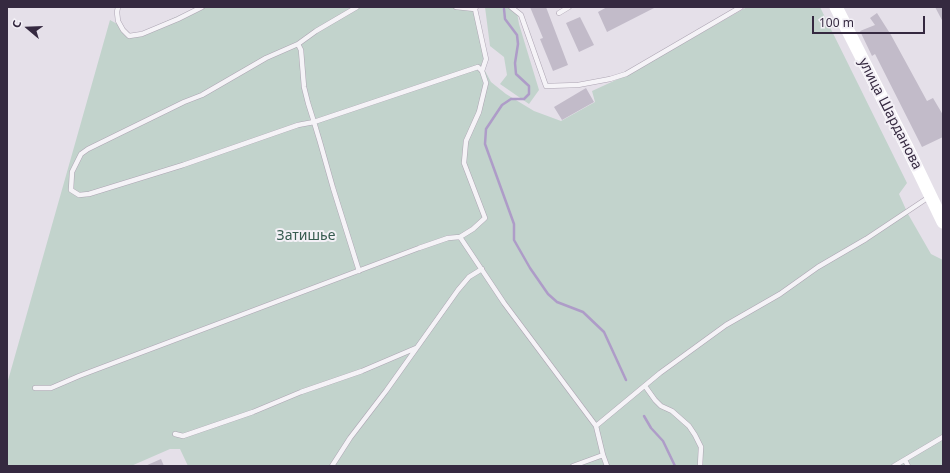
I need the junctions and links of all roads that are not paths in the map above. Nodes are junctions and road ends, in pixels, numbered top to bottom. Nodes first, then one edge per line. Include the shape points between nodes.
1 (118, 7) edge
2 (202, 7) edge
3 (357, 7) edge
4 (456, 7) edge
5 (511, 7) edge
6 (569, 7) edge
7 (741, 7) edge
8 (836, 7) edge
9 (476, 8) edge
10 (559, 13) dead end
11 (298, 44) junction
12 (482, 71) junction
13 (314, 122) junction
14 (931, 196) junction
15 (943, 222) edge
16 (460, 237) junction
17 (482, 269) junction
18 (359, 271) junction
19 (416, 348) junction
20 (646, 386) junction
21 (35, 388) dead end
22 (596, 426) junction
23 (175, 434) dead end
24 (943, 437) edge
25 (603, 455) junction
26 (905, 460) junction
27 (332, 466) edge
28 (573, 466) edge
29 (607, 466) edge
30 (700, 466) edge
31 (894, 466) edge
32 (908, 466) edge

1 - 2 lane via 118,21 129,36 142,34
3 - 11 lane
4 - 9 lane
5 - 7 lane via 521,15 546,86 578,85 626,74
6 - 10 lane
8 - 14 main road, улица Шарданова
9 - 12 lane via 486,59
11 - 13 lane via 304,87
11 - 13 lane via 266,58 202,95 88,149 82,154 72,172 72,190 79,195 89,194 190,163 298,125
12 - 13 lane via 478,67
12 - 16 lane via 486,83 480,112 466,141 464,164 485,218
13 - 18 lane
14 - 15 main road, улица Шарданова
14 - 20 lane via 780,294 726,325
16 - 17 lane
16 - 18 lane via 448,238
17 - 19 lane via 469,277 458,290
17 - 22 lane via 504,303
18 - 21 lane via 51,388
19 - 23 lane via 253,412 183,436
19 - 27 lane
20 - 22 lane
20 - 30 lane via 661,406 672,411 695,434 701,447
22 - 25 lane
24 - 26 lane
25 - 28 lane
25 - 29 lane
26 - 31 lane
26 - 32 lane

